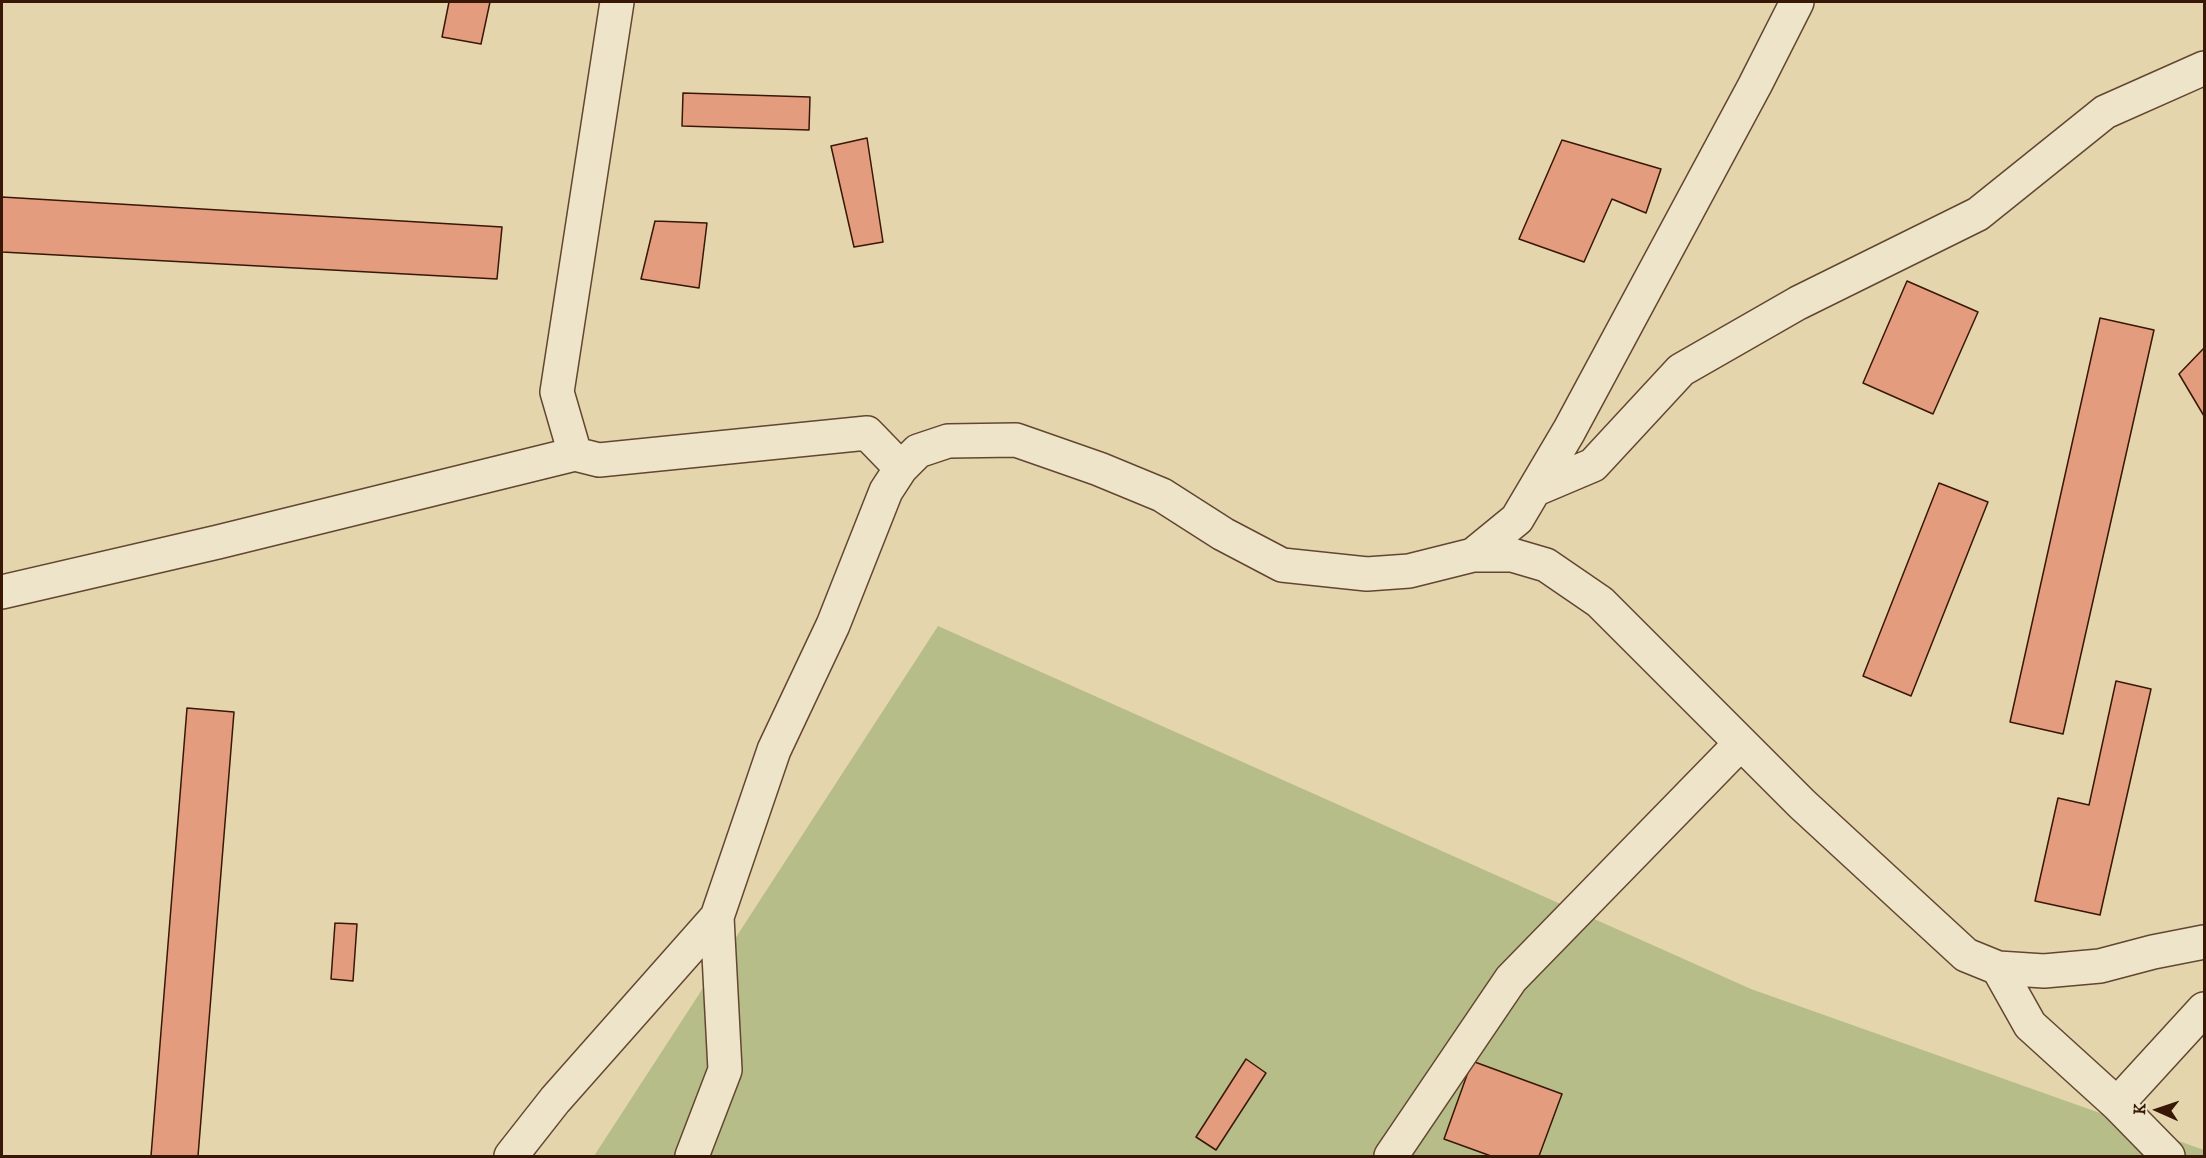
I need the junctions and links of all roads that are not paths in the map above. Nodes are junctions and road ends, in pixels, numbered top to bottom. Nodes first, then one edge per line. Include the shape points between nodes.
1 (617, 2) edge
2 (1797, 2) edge
3 (2205, 68) edge
4 (575, 454) junction
5 (901, 468) junction
6 (1534, 490) junction
7 (1473, 555) junction
8 (2, 592) edge
9 (1741, 743) junction
10 (717, 917) junction
11 (2205, 942) edge
12 (1998, 969) junction
13 (2205, 1009) edge
14 (2116, 1104) junction
15 (511, 1156) edge
16 (692, 1156) edge
17 (1391, 1156) edge
18 (2168, 1156) edge

1 - 4 street via 557,392
2 - 6 street via 1586,400
3 - 6 street via 2105,112 1978,214 1798,303 1681,370 1593,465
4 - 5 street via 599,460 867,433
4 - 8 street
5 - 7 street via 918,451 948,441 1016,440 1162,495 1282,565 1367,574 1409,571
5 - 10 street via 886,491 834,625 774,750
6 - 7 street via 1517,519
7 - 9 street via 1512,555 1546,565 1600,602
9 - 12 street via 1966,955
9 - 17 street via 1510,979
10 - 15 street via 555,1100
10 - 16 street via 725,1070
11 - 12 street via 2100,966 2044,971
12 - 14 street via 2030,1025
13 - 14 street
14 - 18 street

